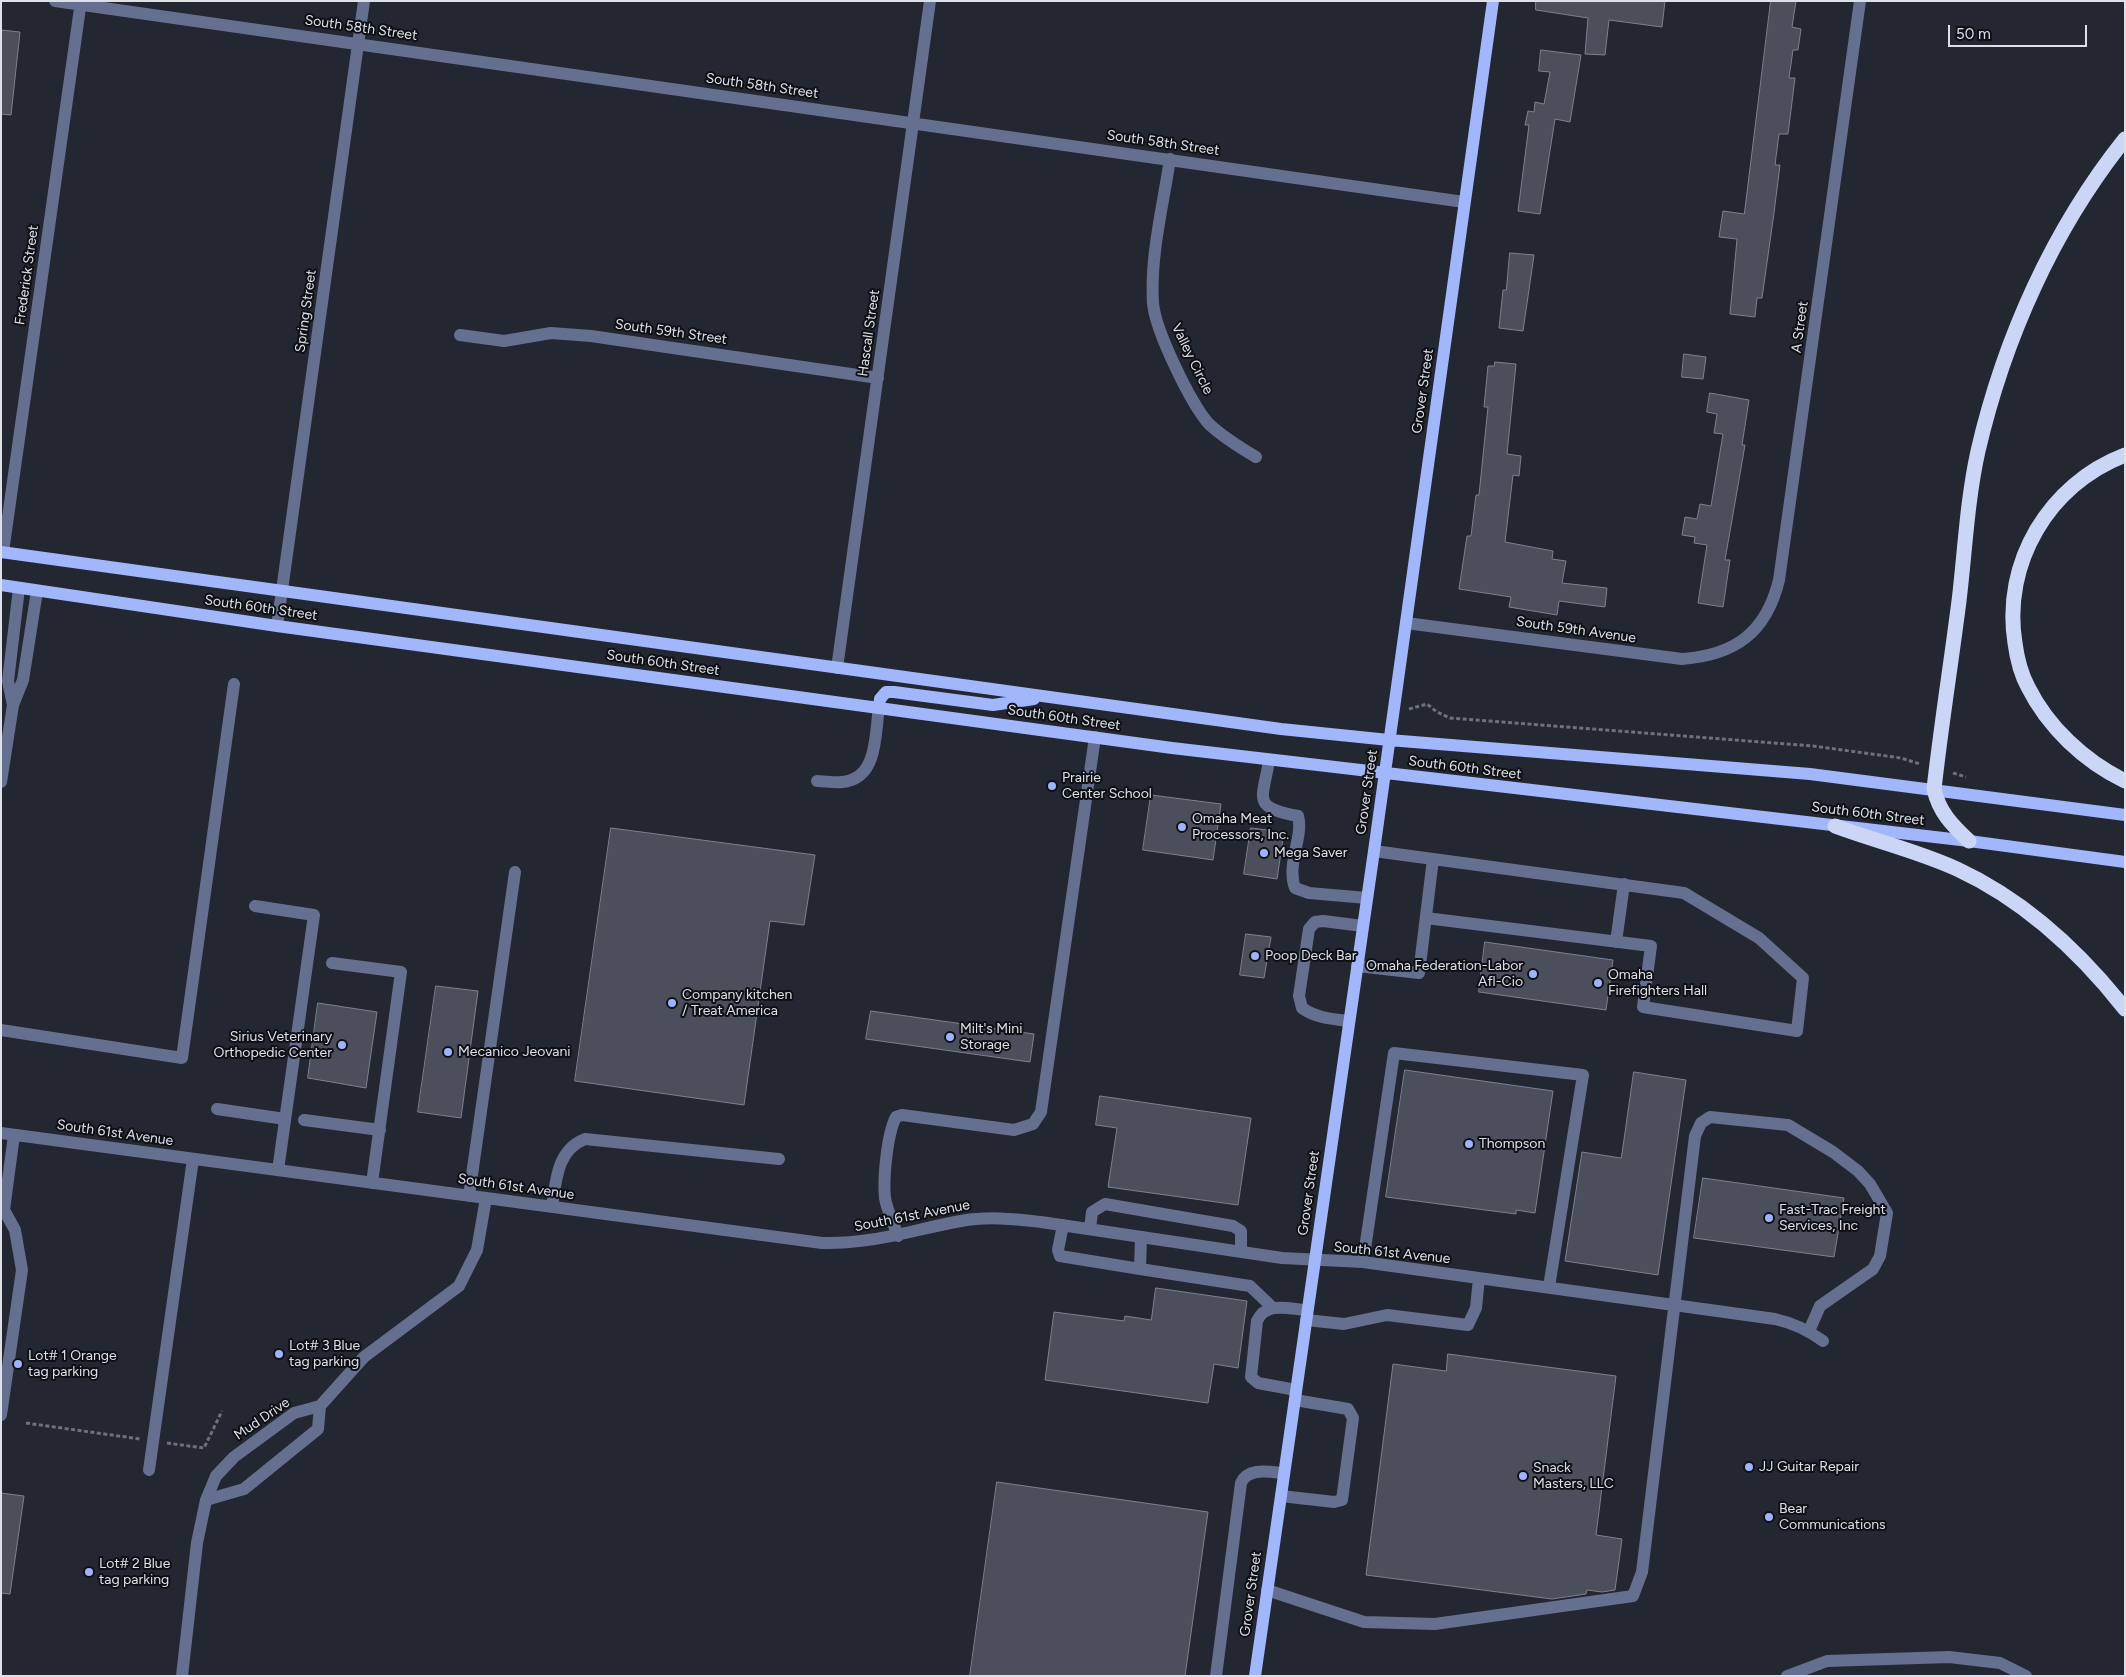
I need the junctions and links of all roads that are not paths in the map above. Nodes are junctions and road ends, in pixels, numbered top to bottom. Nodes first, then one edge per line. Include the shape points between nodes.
1 (55, 1) edge
2 (364, 1) edge
3 (930, 1) edge
4 (1493, 1) edge
5 (1860, 1) edge
6 (81, 3) edge
7 (358, 43) junction
8 (913, 123) junction
9 (2125, 139) edge
10 (1170, 159) junction
11 (1464, 202) junction
12 (460, 335) dead end
13 (878, 378) junction
14 (2125, 454) edge
15 (1256, 457) dead end
16 (2, 552) edge
17 (1, 586) edge
18 (19, 588) junction
19 (37, 591) junction
20 (282, 591) junction
21 (1406, 623) junction
22 (277, 626) junction
23 (1739, 643) joint
24 (837, 668) junction
25 (234, 684) dead end
26 (1049, 697) junction
27 (13, 705) junction
28 (879, 708) junction
29 (1095, 738) junction
30 (1389, 740) junction
31 (1269, 760) junction
32 (1385, 774) junction
33 (817, 781) dead end
34 (2125, 781) edge
35 (1, 782) edge
36 (1934, 789) junction
37 (2125, 815) edge
38 (1835, 826) junction
39 (1969, 841) junction
40 (1374, 851) junction
41 (1434, 859) junction
42 (2125, 862) edge
43 (515, 872) dead end
44 (1624, 884) junction
45 (1367, 898) junction
46 (255, 906) dead end
47 (1426, 918) junction
48 (1363, 926) junction
49 (1616, 942) junction
50 (332, 963) dead end
51 (1358, 966) junction
52 (2125, 1009) edge
53 (1349, 1021) junction
54 (1, 1030) edge
55 (217, 1109) dead end
56 (285, 1119) junction
57 (304, 1120) dead end
58 (380, 1130) junction
59 (1, 1133) edge
60 (14, 1135) junction
61 (193, 1159) junction
62 (779, 1159) dead end
63 (278, 1170) junction
64 (372, 1183) junction
65 (469, 1196) junction
66 (486, 1198) junction
67 (552, 1207) junction
68 (2, 1212) edge
69 (1063, 1225) junction
70 (1090, 1229) junction
71 (898, 1236) junction
72 (1141, 1237) junction
73 (1240, 1252) junction
74 (1314, 1261) junction
75 (1364, 1262) junction
76 (1140, 1269) junction
77 (1479, 1278) junction
78 (1549, 1288) junction
79 (1674, 1305) junction
80 (1272, 1307) junction
81 (1307, 1315) junction
82 (1809, 1331) junction
83 (1824, 1341) dead end
84 (1296, 1395) junction
85 (320, 1406) junction
86 (1, 1415) edge
87 (150, 1470) dead end
88 (1284, 1473) junction
89 (1281, 1496) junction
90 (206, 1500) junction
91 (1267, 1590) junction
92 (182, 1676) edge
93 (1216, 1676) edge
94 (1255, 1676) edge
95 (1787, 1676) edge
96 (2026, 1676) edge

1 - 6 street, South 58th Street
2 - 7 street, Spring Street
3 - 8 street, Hascall Street
4 - 11 main road, Grover Street
5 - 23 street, A Street via 1779,580 1768,613
6 - 7 street, South 58th Street
6 - 16 street, Frederick Street
7 - 8 street, South 58th Street
7 - 20 street, Spring Street
8 - 10 street, South 58th Street
8 - 13 street, Hascall Street
9 - 36 highway via 2075,210 2032,292 1986,419 1969,501
10 - 11 street, South 58th Street
10 - 15 street, Valley Circle via 1153,284 1157,323 1182,381 1208,422
11 - 21 main road, Grover Street
12 - 13 street, South 59th Street via 504,341 551,333 591,336
13 - 24 street, Hascall Street
14 - 34 highway via 2087,474 2046,515 2018,567 2012,625 2017,657 2039,707 2076,748
16 - 20 main road, South 60th Street
17 - 18 main road, South 60th Street
18 - 19 main road, South 60th Street
18 - 27 street via 8,681
19 - 22 main road, South 60th Street
19 - 27 street via 23,680
20 - 22 street, Spring Street
20 - 24 main road, South 60th Street
21 - 23 street, South 59th Avenue via 1682,659 1712,656
21 - 30 main road, Grover Street
22 - 28 main road, South 60th Street
24 - 26 main road, South 60th Street
25 - 54 street via 182,1058
26 - 28 main road via 993,705 886,692 880,699
26 - 30 main road, South 60th Street via 1281,729
27 - 35 street
28 - 29 main road, South 60th Street
28 - 33 street via 871,760 866,772 848,781
29 - 31 main road, South 60th Street
29 - 71 street via 1041,1112 1034,1124 1014,1130 902,1115 896,1117 892,1125 885,1192
30 - 32 main road, Grover Street
30 - 36 main road, South 60th Street via 1732,766
31 - 32 main road, South 60th Street
31 - 45 street via 1262,799 1266,807 1274,812 1298,816 1300,822 1294,851 1292,880 1295,888 1309,893
32 - 38 main road, South 60th Street
32 - 40 main road, Grover Street
36 - 37 main road, South 60th Street
36 - 39 highway via 1940,810
38 - 39 main road, South 60th Street
38 - 52 highway via 1929,857 2000,893 2082,958
39 - 42 main road, South 60th Street
40 - 41 street
40 - 45 main road, Grover Street
41 - 44 street
41 - 47 street
43 - 65 street
44 - 49 street
44 - 49 street via 1684,892 1759,938 1803,978 1797,1031 1643,1007 1651,946
45 - 48 main road, Grover Street
46 - 56 street via 314,915
47 - 49 street
47 - 51 street via 1419,973
48 - 51 main road, Grover Street
48 - 53 street via 1323,920 1315,922 1309,929 1299,996 1302,1008 1308,1012
50 - 58 street via 401,972
51 - 53 main road, Grover Street
53 - 74 main road, Grover Street
55 - 56 street
56 - 63 street
57 - 58 street
58 - 64 street
59 - 60 street, South 61st Avenue
60 - 61 street, South 61st Avenue
60 - 68 street
61 - 63 street, South 61st Avenue
61 - 87 street
62 - 67 street via 585,1139 567,1151 556,1174
63 - 64 street, South 61st Avenue
64 - 65 street, South 61st Avenue
65 - 66 street, South 61st Avenue
66 - 67 street, South 61st Avenue
66 - 85 street via 477,1250 459,1286 364,1357
67 - 71 street, South 61st Avenue via 822,1243 868,1242
68 - 86 street via 15,1230 22,1270
69 - 70 street, South 61st Avenue
69 - 71 street, South 61st Avenue via 1005,1218 980,1219
69 - 76 street via 1058,1250 1060,1256
70 - 72 street, South 61st Avenue
70 - 73 street via 1092,1212 1105,1204 1233,1226 1241,1231
72 - 73 street, South 61st Avenue
72 - 76 street
73 - 74 street, South 61st Avenue
74 - 75 street, South 61st Avenue
74 - 81 main road, Grover Street
75 - 77 street, South 61st Avenue
75 - 78 street via 1394,1052 1583,1075
76 - 80 street via 1250,1286
77 - 78 street, South 61st Avenue
77 - 81 street via 1476,1308 1468,1325 1386,1315 1344,1324
78 - 79 street, South 61st Avenue
79 - 82 street, South 61st Avenue via 1775,1319
79 - 82 street via 1695,1136 1701,1123 1710,1117 1788,1124 1858,1171 1887,1213 1880,1256 1873,1269 1820,1306
79 - 91 street via 1642,1572 1633,1596 1435,1624 1364,1622
80 - 81 street
80 - 84 street via 1261,1313 1257,1321 1251,1377 1258,1383
81 - 84 main road, Grover Street
82 - 83 street, South 61st Avenue
84 - 88 main road, Grover Street
84 - 89 street via 1348,1408 1353,1418 1342,1500 1334,1502
85 - 90 street, Mud Drive via 294,1413 234,1457 216,1476
85 - 90 street via 318,1429 244,1489
88 - 89 main road, Grover Street
88 - 93 street via 1256,1472 1240,1483
89 - 91 main road, Grover Street
90 - 92 street, Mud Drive via 197,1543
91 - 94 main road, Grover Street
95 - 96 street via 1828,1661 1949,1657 2000,1663

